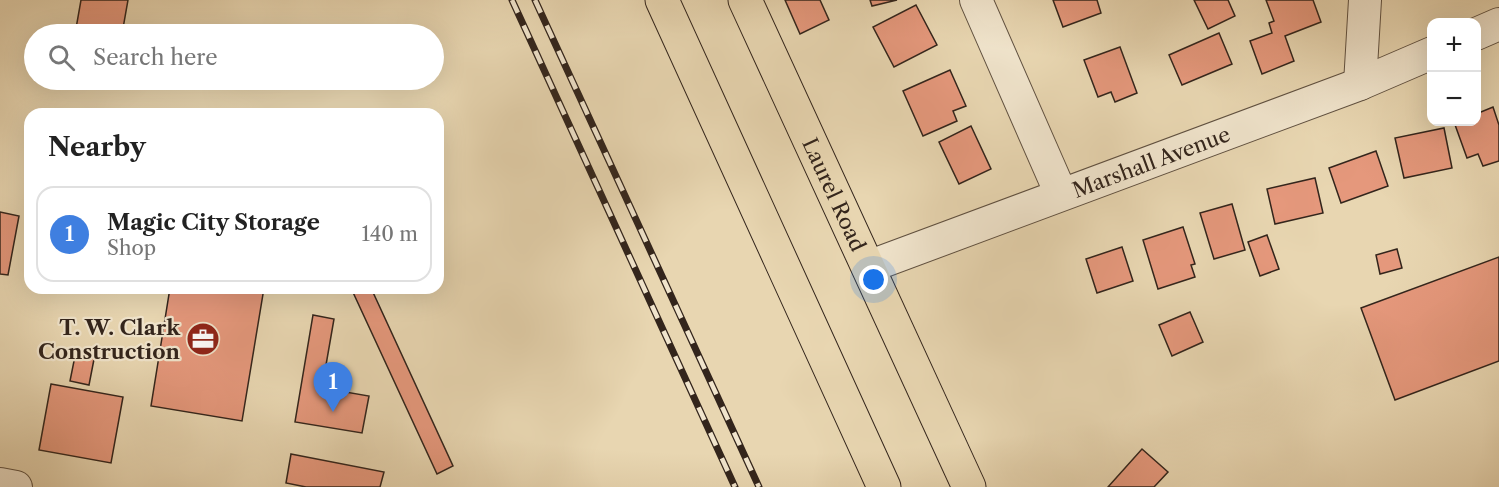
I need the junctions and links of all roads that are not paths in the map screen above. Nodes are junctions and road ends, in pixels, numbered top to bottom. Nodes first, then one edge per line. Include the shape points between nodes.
1 (662, 0) edge
2 (745, 0) edge
3 (976, 0) edge
4 (1365, 0) edge
5 (1499, 24) edge
6 (1481, 32) edge
7 (1427, 55) edge
8 (1360, 84) junction
9 (1060, 194) junction
10 (868, 267) junction
11 (0, 484) edge
12 (16, 487) edge
13 (884, 487) edge
14 (969, 487) edge

1 - 13 main road
2 - 10 main road, Laurel Road
3 - 9 street
4 - 8 street
5 - 6 street
7 - 8 street, Marshall Avenue
8 - 9 street, Marshall Avenue
9 - 10 street, Marshall Avenue
10 - 14 main road, Laurel Road
11 - 12 street

